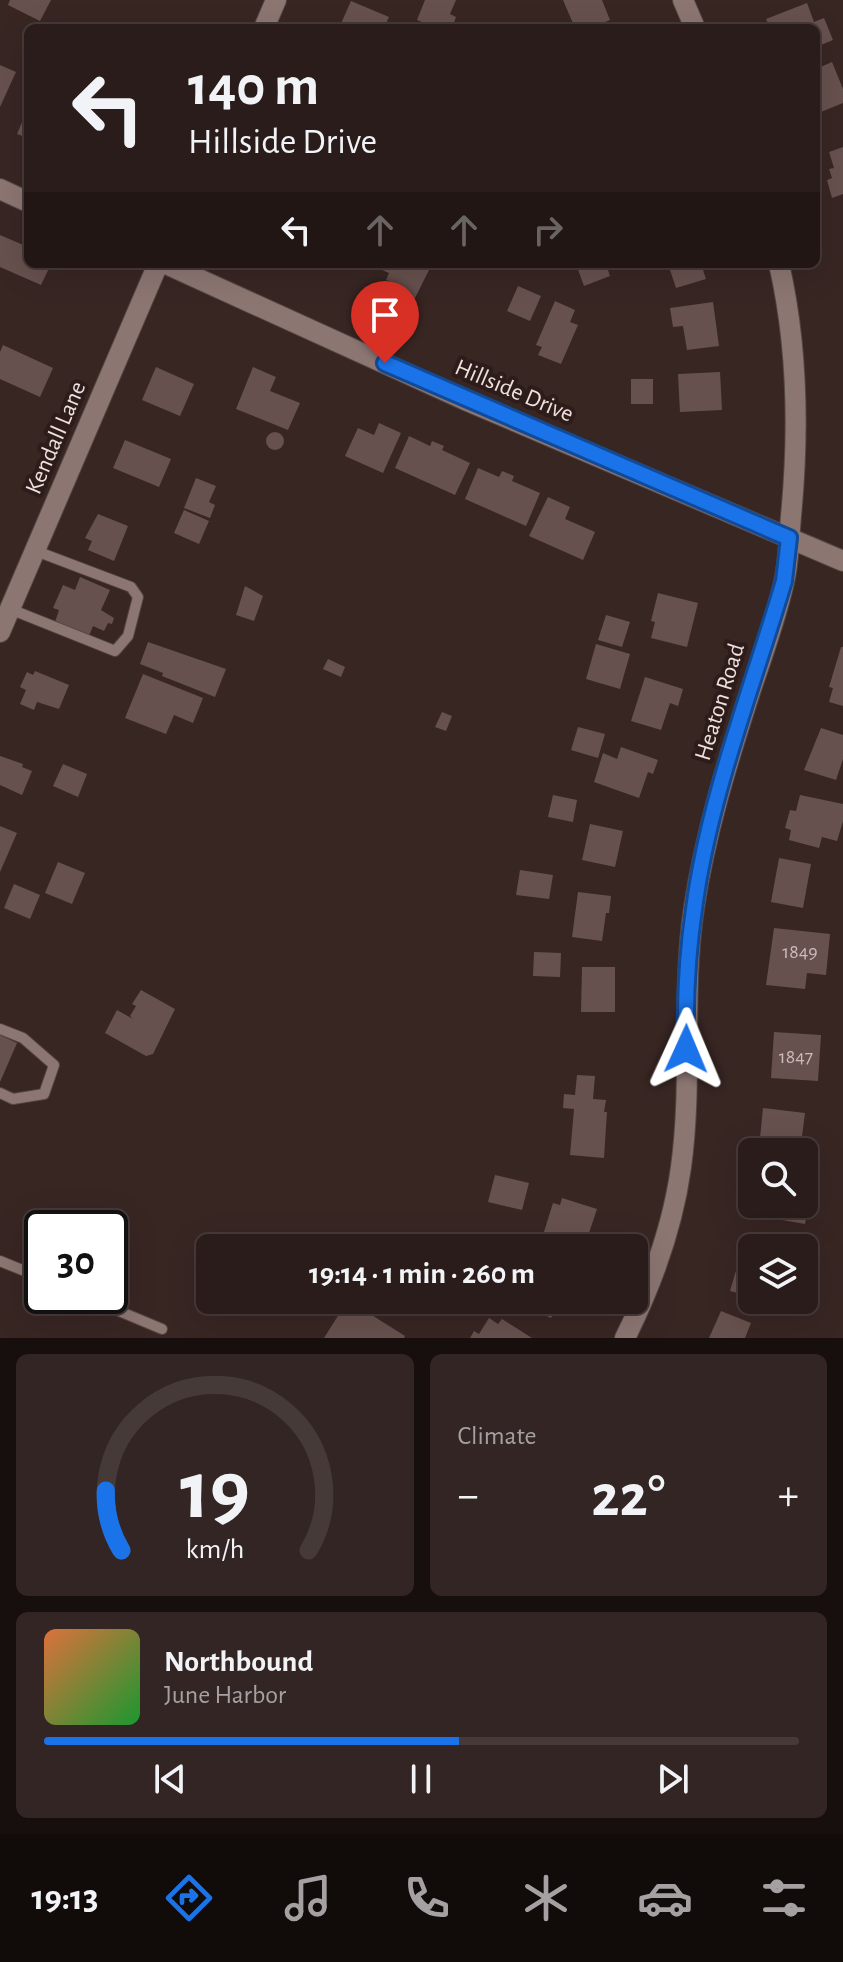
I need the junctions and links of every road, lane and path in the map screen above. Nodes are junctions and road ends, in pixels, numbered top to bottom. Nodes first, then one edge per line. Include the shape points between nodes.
1 (276, 0) edge
2 (683, 0) edge
3 (266, 24) edge
4 (693, 24) edge
5 (0, 189) edge
6 (24, 200) edge
7 (156, 268) edge
8 (175, 268) edge
9 (780, 268) edge
10 (789, 538) junction
11 (36, 551) junction
12 (843, 561) edge
13 (10, 609) junction
14 (0, 632) edge
15 (0, 1029) edge
16 (0, 1093) edge
17 (0, 1261) edge
18 (24, 1271) edge
19 (126, 1314) edge
20 (162, 1329) dead end
21 (625, 1338) edge

1 - 3 street
2 - 4 street
5 - 6 street
7 - 11 street, Kendall Lane
8 - 10 street, Hillside Drive via 465,400
9 - 10 street, Heaton Road via 796,402
10 - 12 street, Hillside Drive
10 - 21 street, Heaton Road via 784,581 717,799 694,908 687,967 681,1166 670,1222 646,1296
11 - 13 street, Kendall Lane
11 - 13 lane via 131,587 138,597 128,636 115,651
13 - 14 street, Kendall Lane
15 - 16 lane via 23,1038 54,1065 44,1094 13,1099
17 - 18 lane
19 - 20 lane

